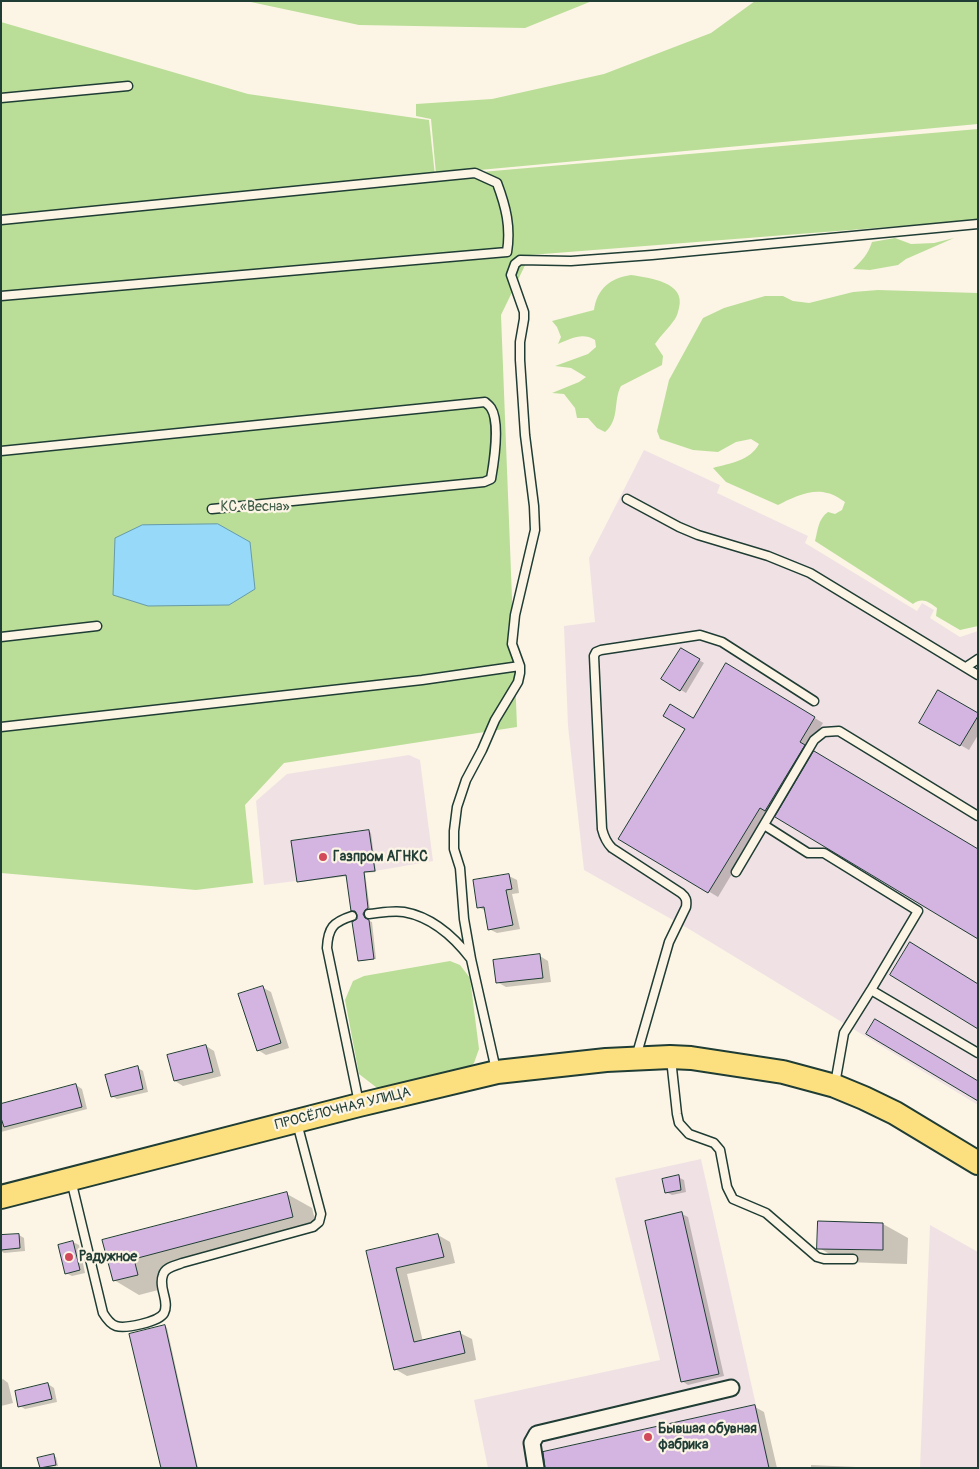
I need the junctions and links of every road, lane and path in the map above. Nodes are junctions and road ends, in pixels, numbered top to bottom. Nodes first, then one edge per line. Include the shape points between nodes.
1 (128, 86) dead end
2 (1, 98) edge
3 (1, 220) edge
4 (978, 224) edge
5 (1, 296) edge
6 (1, 451) edge
7 (626, 500) dead end
8 (212, 509) dead end
9 (97, 626) dead end
10 (1, 637) edge
11 (978, 659) edge
12 (520, 666) junction
13 (966, 667) junction
14 (978, 675) edge
15 (814, 701) dead end
16 (1, 727) edge
17 (978, 816) edge
18 (764, 825) junction
19 (736, 872) dead end
20 (369, 914) dead end
21 (352, 916) dead end
22 (471, 959) junction
23 (871, 990) junction
24 (978, 1053) edge
25 (680, 1057) junction
26 (636, 1059) junction
27 (497, 1072) junction
28 (835, 1086) junction
29 (359, 1105) junction
30 (296, 1121) junction
31 (978, 1163) edge
32 (71, 1178) junction
33 (1, 1197) edge
34 (853, 1260) dead end
35 (730, 1388) dead end
36 (536, 1468) edge

1 - 2 lane
3 - 5 lane via 475,173 497,184 506,208 510,236 507,252
4 - 12 lane via 643,256 572,261 520,260 515,264 512,282 524,312 520,360 536,530 515,615 512,644
6 - 8 lane via 485,402 491,408 495,458 491,479 484,482
7 - 13 lane via 698,536 768,556 810,573
9 - 10 lane
11 - 13 lane
12 - 16 lane
12 - 22 lane via 518,682 495,720 466,780 457,807 454,849 460,868
13 - 14 lane
15 - 26 lane via 722,642 707,636 601,650 594,656 604,837 612,848 681,893 687,902 669,942
17 - 18 lane via 834,730 824,732 814,740
18 - 19 lane
18 - 23 lane via 808,853 824,853 918,911
20 - 22 lane via 402,912 423,918 452,938
21 - 29 lane via 332,926 327,948
22 - 27 lane
23 - 24 lane
23 - 28 lane via 844,1033
25 - 26 main road, ПРОСЁЛОЧНАЯ УЛИЦА
25 - 28 main road, ПРОСЁЛОЧНАЯ УЛИЦА via 783,1072
25 - 34 lane via 676,1114 679,1123 689,1134 714,1143 720,1150 727,1187 733,1199 766,1214 817,1257
26 - 27 main road, ПРОСЁЛОЧНАЯ УЛИЦА
27 - 29 main road, ПРОСЁЛОЧНАЯ УЛИЦА
28 - 31 main road, ПРОСЁЛОЧНАЯ УЛИЦА via 895,1113
29 - 30 main road, ПРОСЁЛОЧНАЯ УЛИЦА
30 - 32 main road, ПРОСЁЛОЧНАЯ УЛИЦА
30 - 32 lane via 321,1214 319,1222 165,1270 162,1282 166,1302 164,1312 160,1317 126,1328 109,1322 103,1312
32 - 33 main road, ПРОСЁЛОЧНАЯ УЛИЦА
35 - 36 street via 537,1434 532,1443

